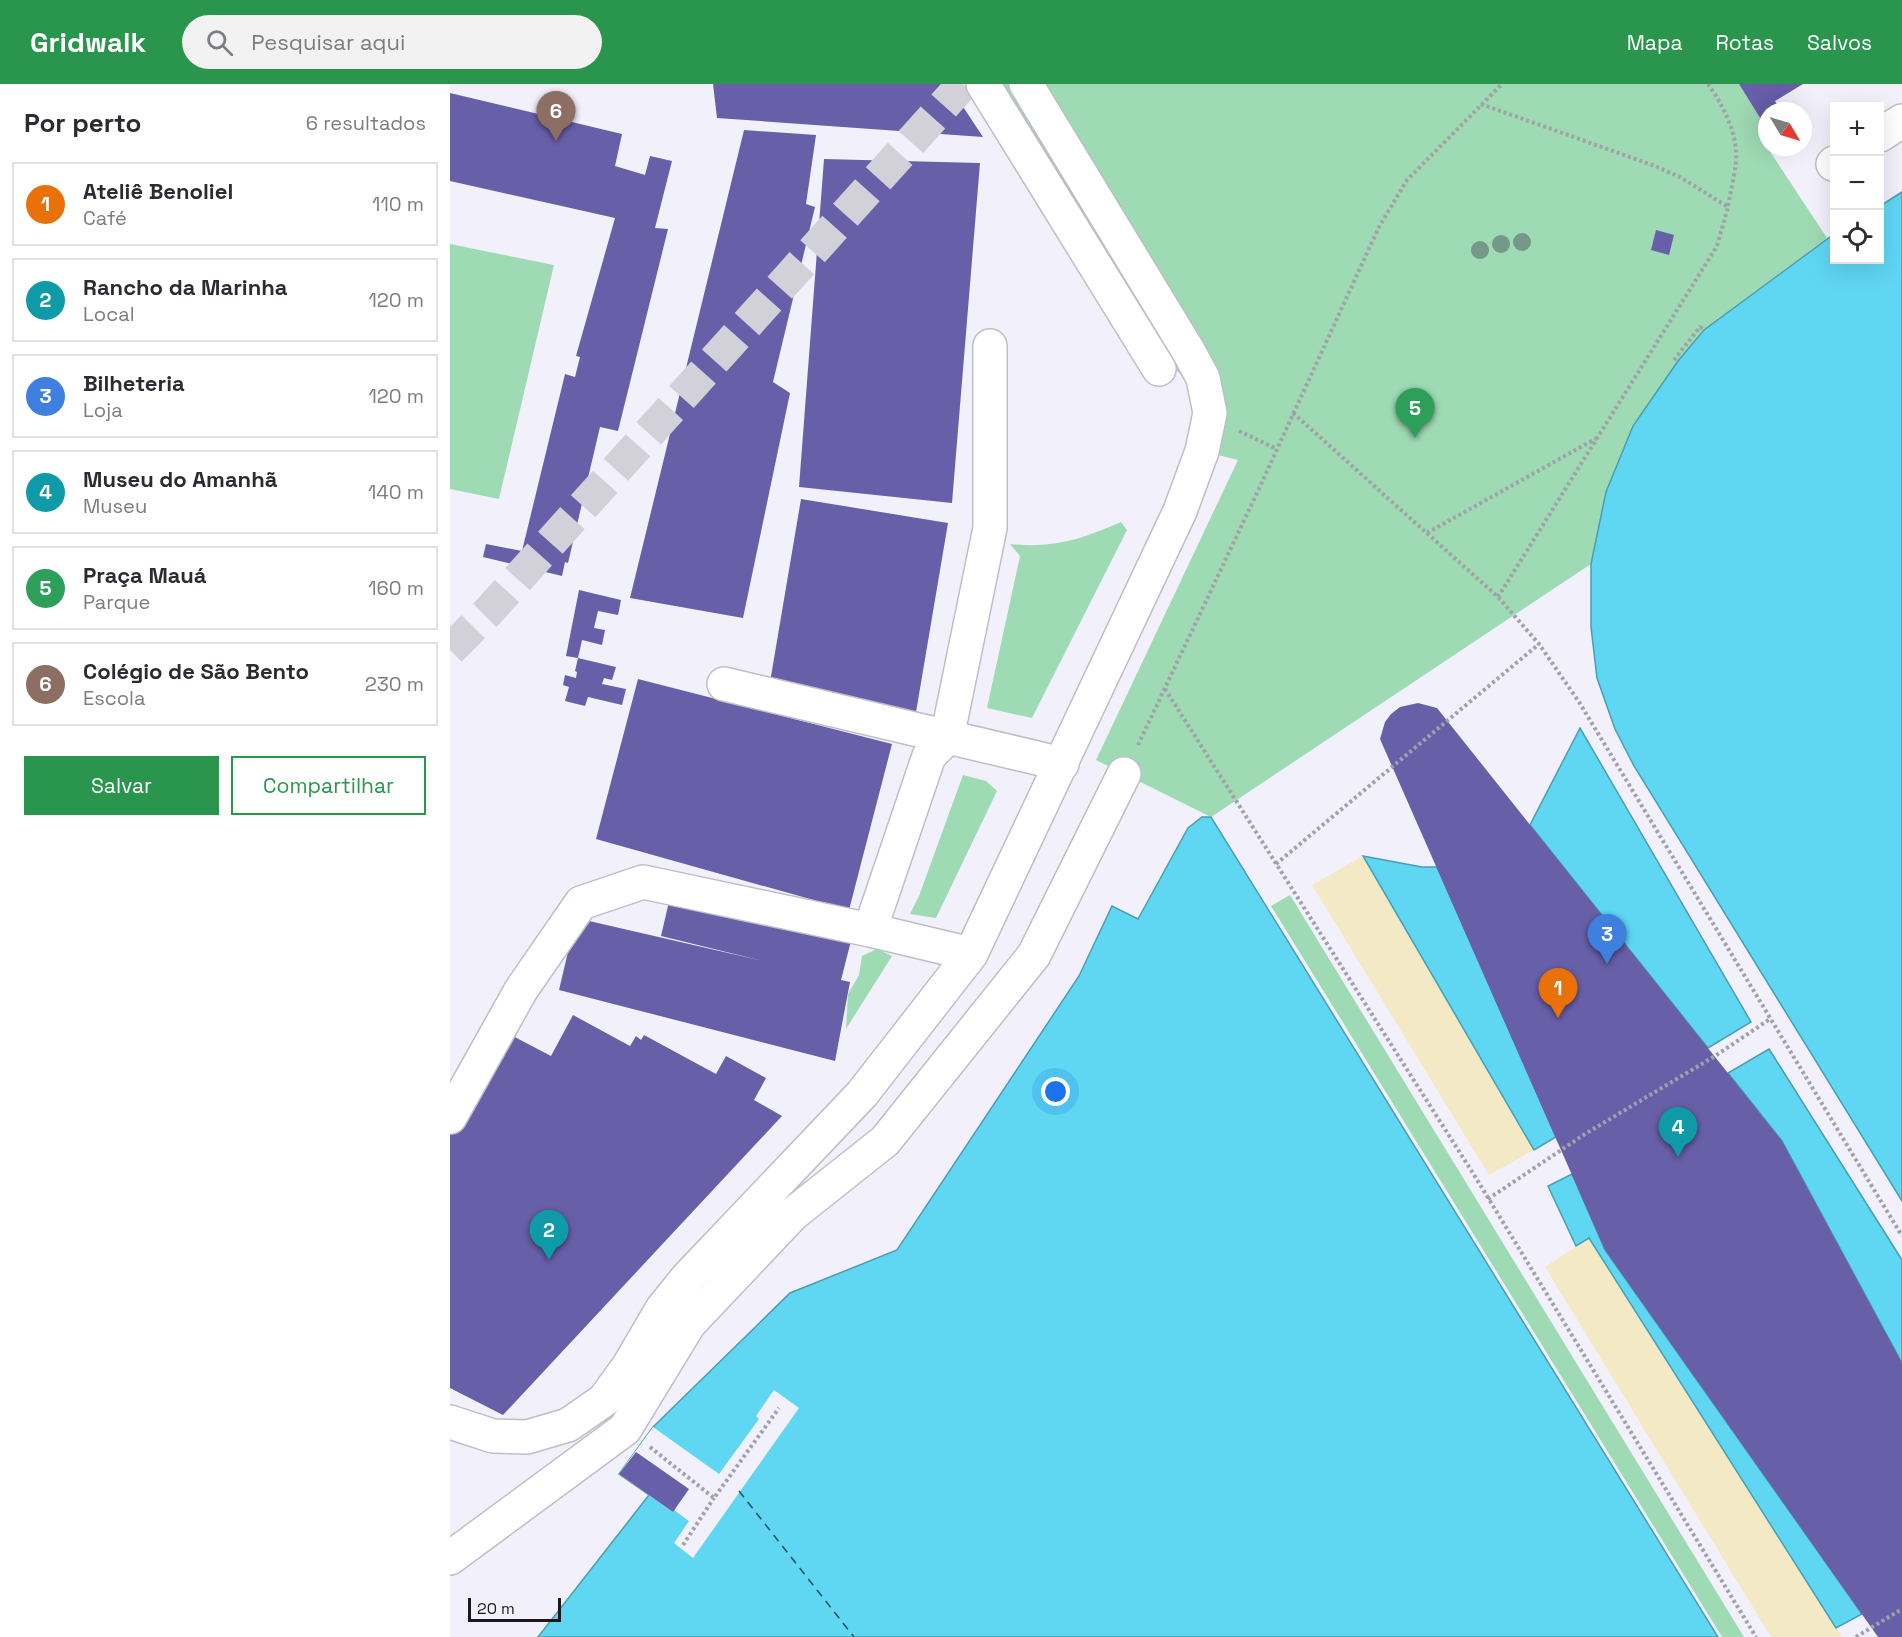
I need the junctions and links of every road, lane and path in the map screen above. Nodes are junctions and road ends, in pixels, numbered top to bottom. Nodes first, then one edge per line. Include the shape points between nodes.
1 (983, 84) edge
2 (1026, 84) edge
3 (1502, 84) edge
4 (1708, 84) edge
5 (1481, 104) junction
6 (1902, 121) edge
7 (1884, 132) edge
8 (1728, 207) junction
9 (1704, 330) dead end
10 (990, 346) dead end
11 (1674, 360) dead end
12 (1160, 369) dead end
13 (1293, 413) junction
14 (1238, 430) dead end
15 (1598, 437) junction
16 (1277, 449) junction
17 (1426, 533) junction
18 (1498, 597) junction
19 (1539, 644) junction
20 (724, 684) dead end
21 (1165, 689) junction
22 (947, 738) junction
23 (1062, 764) junction
24 (1124, 774) joint
25 (1276, 864) junction
26 (870, 930) junction
27 (972, 954) junction
28 (1770, 1019) junction
29 (450, 1117) edge
30 (1488, 1199) junction
31 (1902, 1236) edge
32 (779, 1408) dead end
33 (450, 1422) edge
34 (625, 1429) junction
35 (714, 1498) junction
36 (683, 1545) dead end
37 (450, 1558) edge
38 (1902, 1609) edge
39 (1756, 1637) edge
40 (1856, 1637) edge

1 - 12 street
2 - 23 street via 1189,352 1203,378 1210,413 1202,451 1179,511
3 - 5 path
4 - 8 path via 1730,125 1737,151
5 - 8 path via 1655,166
5 - 13 path via 1407,180 1379,227
6 - 7 street
8 - 15 path via 1717,246
9 - 11 path via 1700,327
10 - 22 street via 990,528
13 - 16 path
13 - 17 path
14 - 16 path
15 - 17 path
15 - 18 path
16 - 21 path
17 - 18 path
18 - 19 path
19 - 25 path
19 - 28 path via 1579,702
20 - 22 street
21 - 24 path
21 - 25 path
22 - 23 street
22 - 26 street via 929,756
23 - 27 street
24 - 34 street via 1034,955 885,1141 793,1214 689,1324
25 - 30 path
26 - 27 street
26 - 29 street via 643,882 581,903 521,990
27 - 33 street via 862,1094 662,1308 604,1400 568,1425 527,1437 493,1436
28 - 30 path
28 - 31 path
30 - 39 path
32 - 35 path
34 - 35 path
34 - 37 street
35 - 36 path
38 - 40 path

